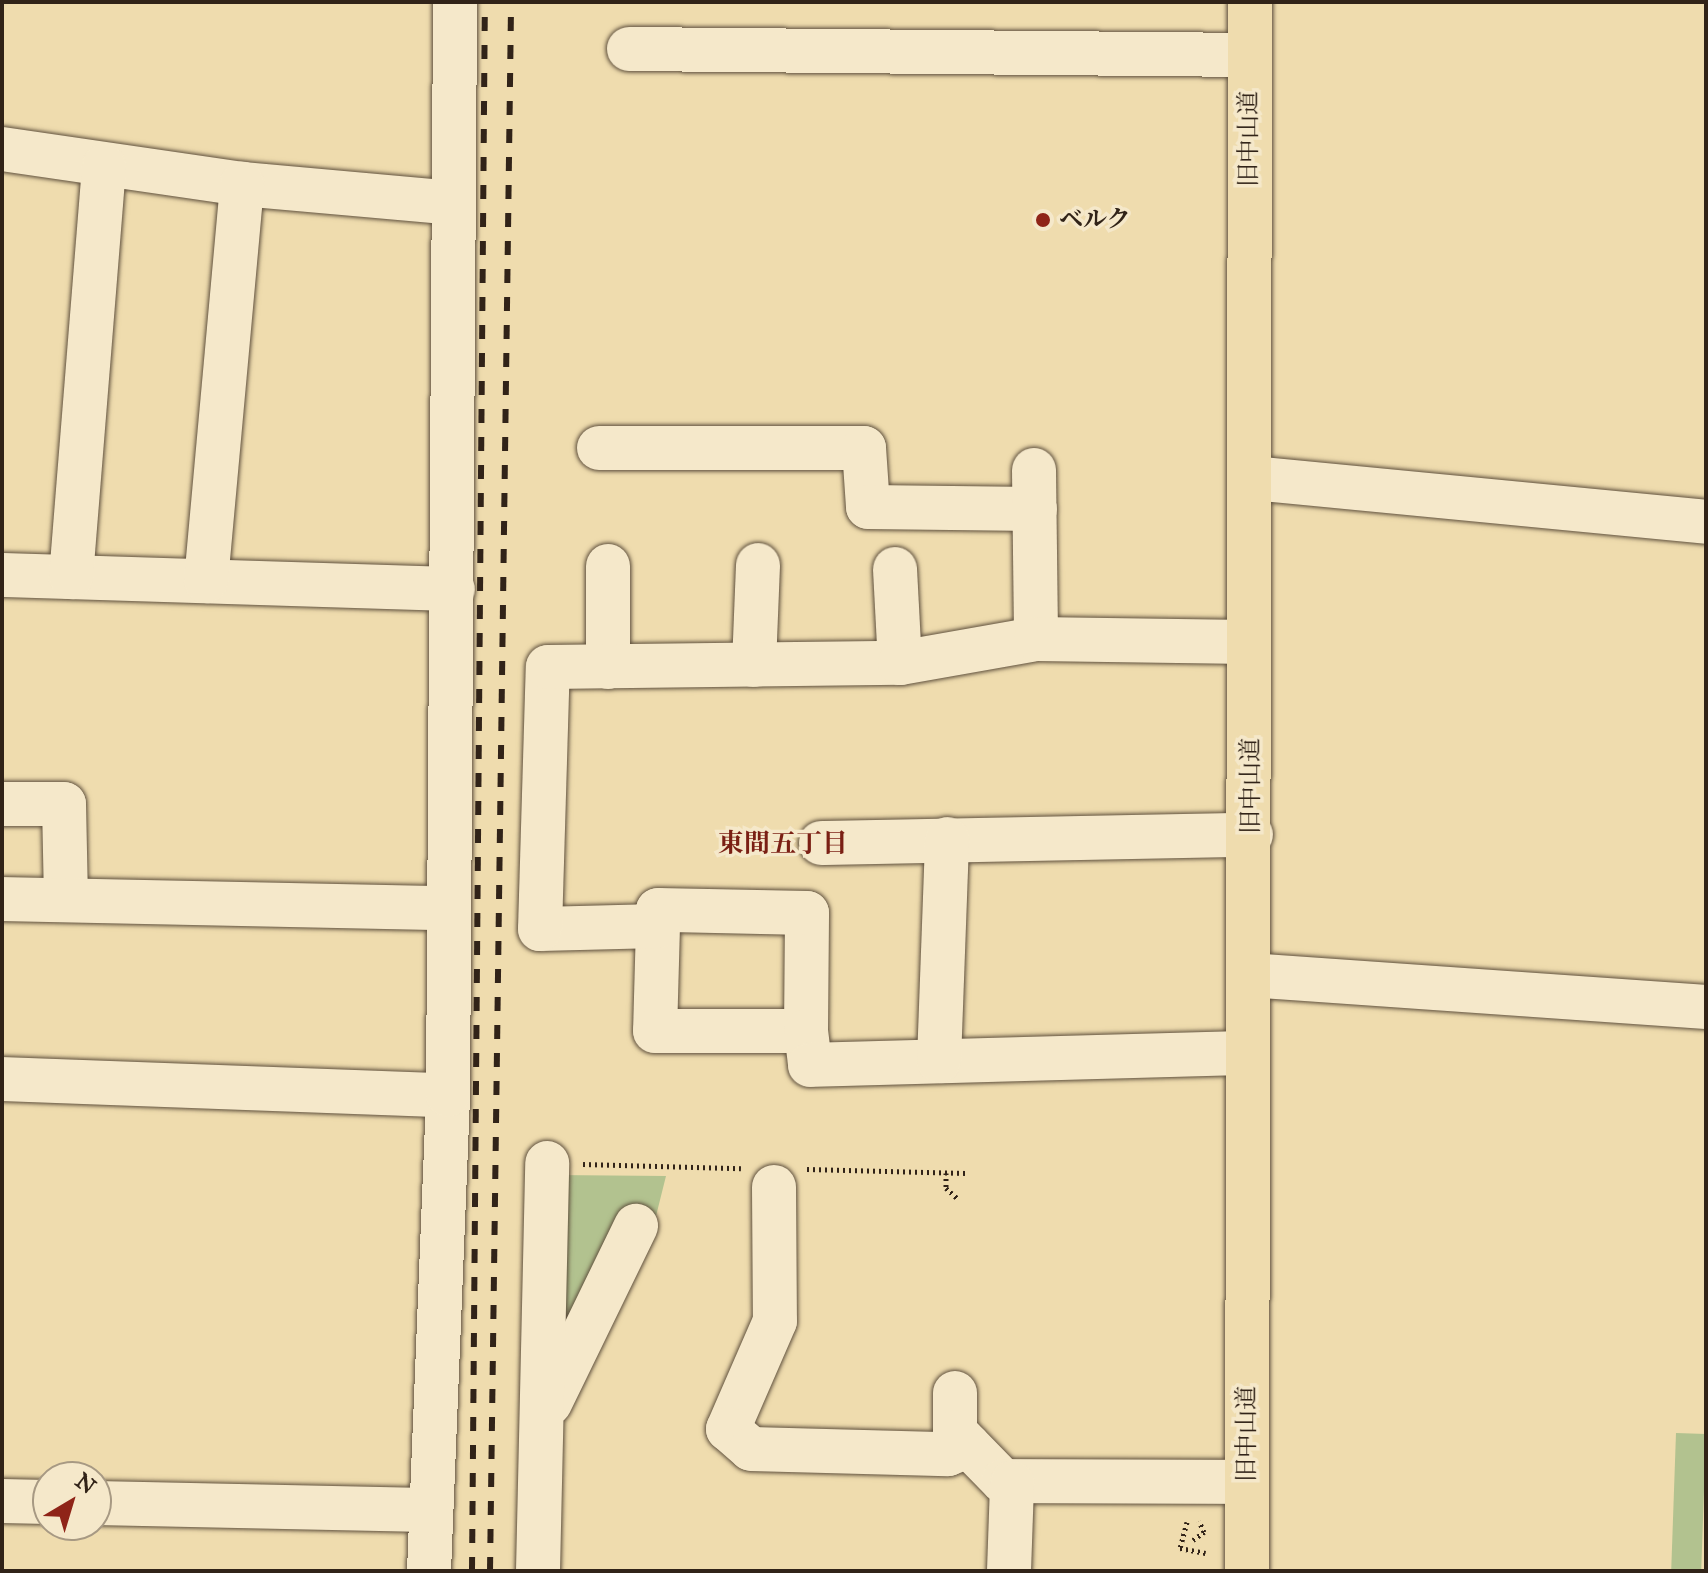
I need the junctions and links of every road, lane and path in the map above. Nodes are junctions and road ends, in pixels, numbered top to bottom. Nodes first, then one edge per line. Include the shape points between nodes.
1 (455, 2) edge
2 (1250, 2) edge
3 (629, 49) dead end
4 (1249, 55) junction
5 (2, 149) edge
6 (104, 166) junction
7 (242, 184) junction
8 (453, 203) junction
9 (599, 448) dead end
10 (1252, 478) junction
11 (1706, 522) edge
12 (758, 565) dead end
13 (608, 566) dead end
14 (895, 569) dead end
15 (2, 575) edge
16 (71, 577) junction
17 (206, 581) junction
18 (453, 589) junction
19 (1036, 639) junction
20 (1249, 642) junction
21 (900, 663) junction
22 (754, 665) junction
23 (608, 667) junction
24 (2, 804) edge
25 (1251, 835) junction
26 (947, 839) junction
27 (821, 843) dead end
28 (2, 899) edge
29 (66, 899) junction
30 (448, 908) junction
31 (658, 926) junction
32 (1249, 975) junction
33 (1706, 1007) edge
34 (806, 1031) junction
35 (1248, 1053) junction
36 (939, 1061) junction
37 (2, 1079) edge
38 (448, 1095) junction
39 (547, 1163) dead end
40 (946, 1173) dead end
41 (774, 1187) dead end
42 (957, 1198) dead end
43 (636, 1226) dead end
44 (955, 1393) dead end
45 (544, 1415) junction
46 (968, 1446) junction
47 (1247, 1482) junction
48 (1012, 1483) junction
49 (2, 1501) edge
50 (32, 1502) edge
51 (112, 1503) edge
52 (427, 1510) junction
53 (1193, 1540) dead end
54 (1206, 1553) dead end
55 (429, 1571) edge
56 (538, 1571) edge
57 (1009, 1571) edge
58 (1247, 1571) edge

1 - 8 street
2 - 4 main road, 旧中山道
3 - 4 street
4 - 10 main road, 旧中山道
5 - 6 street
6 - 7 street
6 - 16 street
7 - 8 street
7 - 17 street
8 - 18 street
9 - 19 street via 864,448 868,507 1034,489
10 - 11 street
10 - 20 main road, 旧中山道
12 - 22 street
13 - 23 street
14 - 21 street
15 - 16 street
16 - 17 street
17 - 18 street
18 - 30 street
19 - 20 street
19 - 21 street
20 - 25 main road, 旧中山道
21 - 22 street
22 - 23 street
23 - 31 street via 548,667 540,929
24 - 29 street via 64,804
25 - 26 street
25 - 32 main road, 旧中山道
26 - 27 street
26 - 36 street
28 - 29 street
29 - 30 street
30 - 38 street
31 - 34 street via 655,1031
31 - 34 street via 658,910 807,913
32 - 33 street
32 - 35 main road, 旧中山道
34 - 36 street via 810,1065
35 - 36 street
35 - 47 main road, 旧中山道
37 - 38 street
38 - 52 street
39 - 45 street
40 - 42 path via 946,1188
41 - 46 street via 775,1321 728,1429 751,1449 948,1454
43 - 45 street
44 - 46 street via 955,1432
45 - 56 street
46 - 48 street
47 - 48 street
47 - 58 main road, 旧中山道
48 - 57 street
49 - 50 street
51 - 52 street
52 - 55 street
53 - 54 path via 1204,1532 1197,1520 1182,1530 1180,1548

